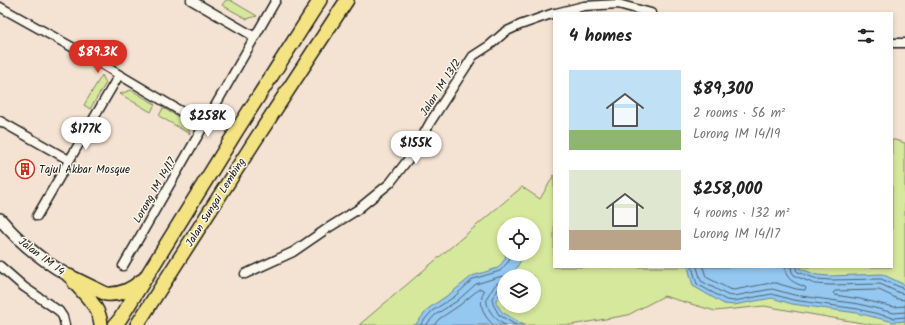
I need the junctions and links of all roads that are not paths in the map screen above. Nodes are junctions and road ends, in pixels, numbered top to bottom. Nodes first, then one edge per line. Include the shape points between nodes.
1 (191, 0) edge
2 (276, 0) edge
3 (320, 0) edge
4 (347, 0) edge
5 (0, 7) edge
6 (559, 12) edge
7 (647, 12) edge
8 (553, 14) edge
9 (255, 37) junction
10 (893, 43) edge
11 (905, 43) edge
12 (118, 75) junction
13 (0, 121) edge
14 (204, 125) junction
15 (69, 160) junction
16 (36, 216) dead end
17 (0, 219) edge
18 (0, 266) edge
19 (123, 266) dead end
20 (244, 274) dead end
21 (69, 276) junction
22 (146, 276) junction
23 (65, 325) edge
24 (102, 325) edge
25 (115, 325) edge
26 (137, 325) edge

1 - 9 street
2 - 9 street, Lorong IM 14/17
3 - 22 main road, Jalan Sungai Lembing
4 - 26 main road, Jalan Sungai Lembing
5 - 12 street
6 - 7 street, Jalan IM 13/2 via 584,6 618,4
8 - 20 street, Jalan IM 13/2 via 505,32 473,56 413,153 390,183 357,210 293,252
9 - 14 street, Lorong IM 14/17
10 - 11 street
12 - 14 street
12 - 15 street
13 - 15 street
14 - 19 street, Lorong IM 14/17
15 - 16 street
17 - 21 street, Jalan IM 14 via 41,258
18 - 23 street via 24,287 59,310
21 - 22 main road via 106,294 135,287
21 - 24 main road via 93,303
22 - 25 main road, Jalan Sungai Lembing

